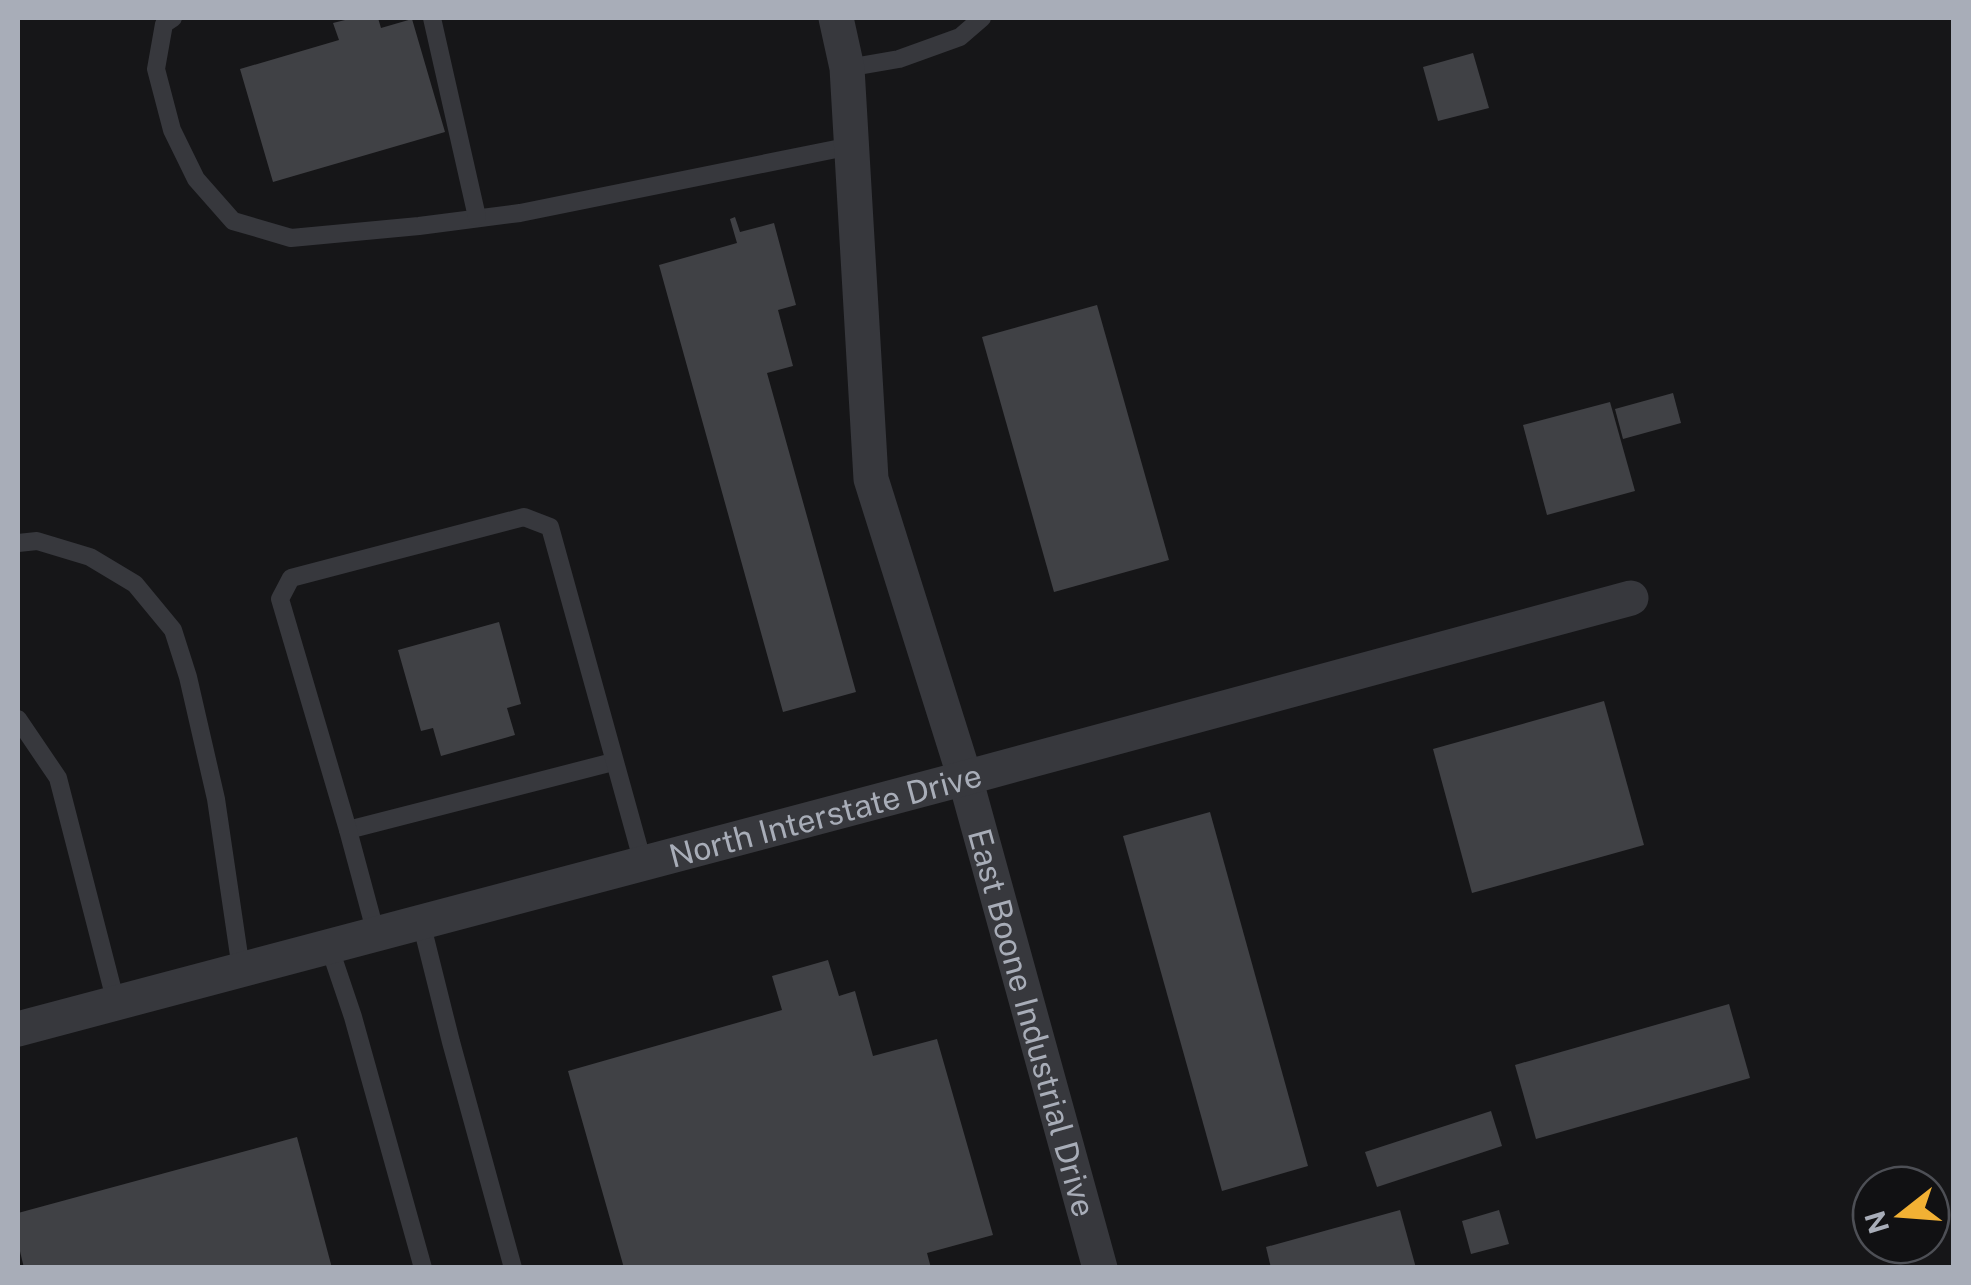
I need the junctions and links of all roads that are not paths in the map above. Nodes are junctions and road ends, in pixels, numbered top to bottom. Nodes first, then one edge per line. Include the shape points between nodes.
1 (173, 18) edge
2 (432, 18) edge
3 (836, 18) edge
4 (982, 18) edge
5 (847, 68) junction
6 (851, 146) junction
7 (478, 217) junction
8 (18, 543) edge
9 (1630, 598) dead end
10 (18, 719) edge
11 (614, 762) junction
12 (965, 778) junction
13 (348, 830) junction
14 (643, 863) junction
15 (422, 922) junction
16 (376, 934) junction
17 (329, 946) junction
18 (241, 970) junction
19 (116, 1002) junction
20 (18, 1028) edge
21 (423, 1268) edge
22 (513, 1268) edge
23 (1100, 1268) edge

1 - 7 lane via 164,24 156,70 172,130 196,179 233,221 292,238
2 - 7 lane
3 - 5 street, East Boone Industrial Drive
4 - 5 lane via 960,37 900,59
5 - 6 street, East Boone Industrial Drive
6 - 7 lane
6 - 12 street, East Boone Industrial Drive via 871,479
8 - 18 lane via 37,541 90,557 135,584 173,630 216,799
9 - 12 street, North Interstate Drive
10 - 19 lane via 58,778
11 - 13 lane
11 - 13 lane via 550,528 524,517 291,578 280,600
11 - 14 lane
12 - 14 street, North Interstate Drive
12 - 23 street, East Boone Industrial Drive
13 - 16 lane
14 - 15 street, North Interstate Drive
15 - 16 street, North Interstate Drive
15 - 22 lane
16 - 17 street, North Interstate Drive
17 - 18 street, North Interstate Drive
17 - 21 lane
18 - 19 street, North Interstate Drive
19 - 20 street, North Interstate Drive

